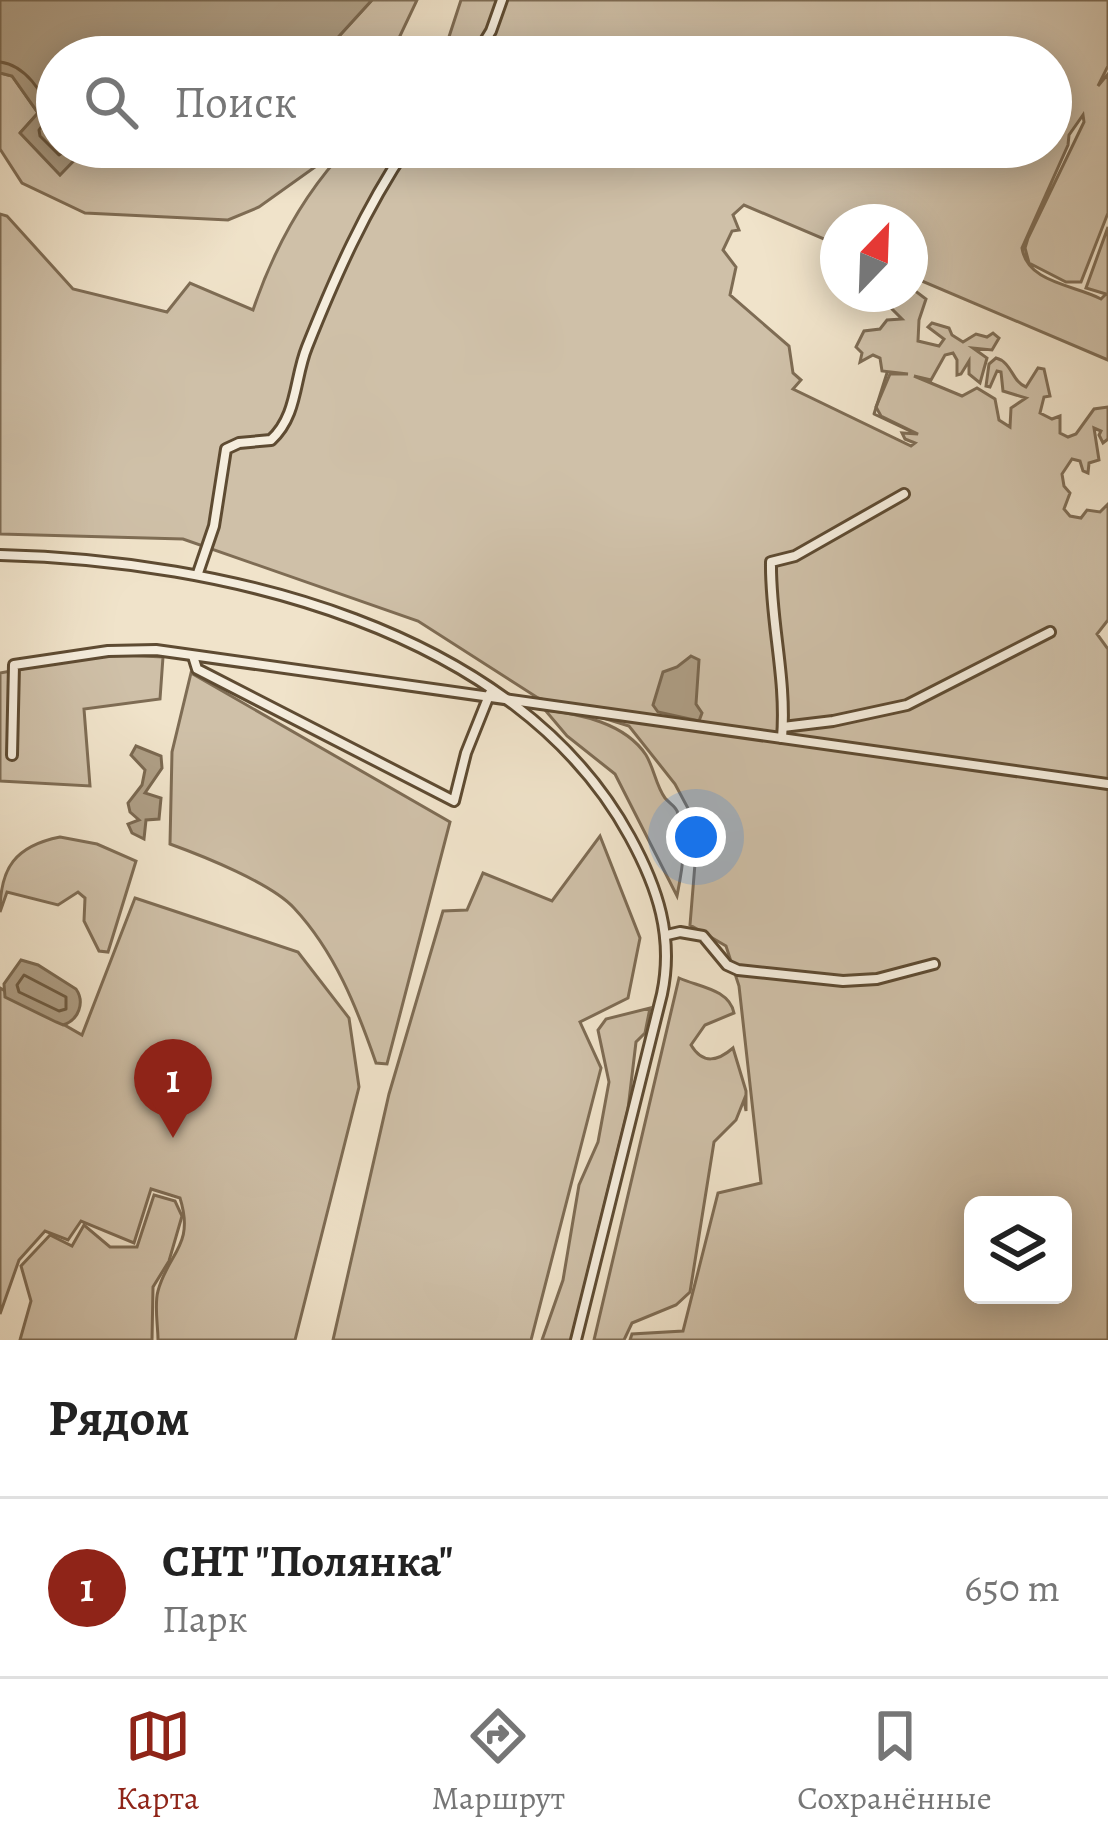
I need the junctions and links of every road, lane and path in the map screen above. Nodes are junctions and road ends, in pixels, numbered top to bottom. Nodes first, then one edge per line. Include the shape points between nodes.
1 (502, 0) edge
2 (488, 36) edge
3 (393, 168) edge
4 (904, 494) dead end
5 (0, 555) edge
6 (198, 573) junction
7 (1050, 632) dead end
8 (193, 656) junction
9 (490, 693) junction
10 (508, 700) junction
11 (782, 732) junction
12 (12, 755) dead end
13 (1108, 784) edge
14 (668, 935) junction
15 (934, 964) dead end
16 (576, 1340) edge

1 - 2 street
3 - 6 street via 320,316 286,423 271,440 226,449
4 - 11 street via 771,562
5 - 6 street
6 - 9 street via 339,614
7 - 11 street via 907,704
8 - 9 street
8 - 9 street via 197,669 454,801
8 - 12 street via 128,650 14,665
9 - 10 street
10 - 11 street
10 - 14 street via 606,798 645,867
11 - 13 street
14 - 15 street via 703,936 738,970 829,980 877,979
14 - 16 street via 662,994

